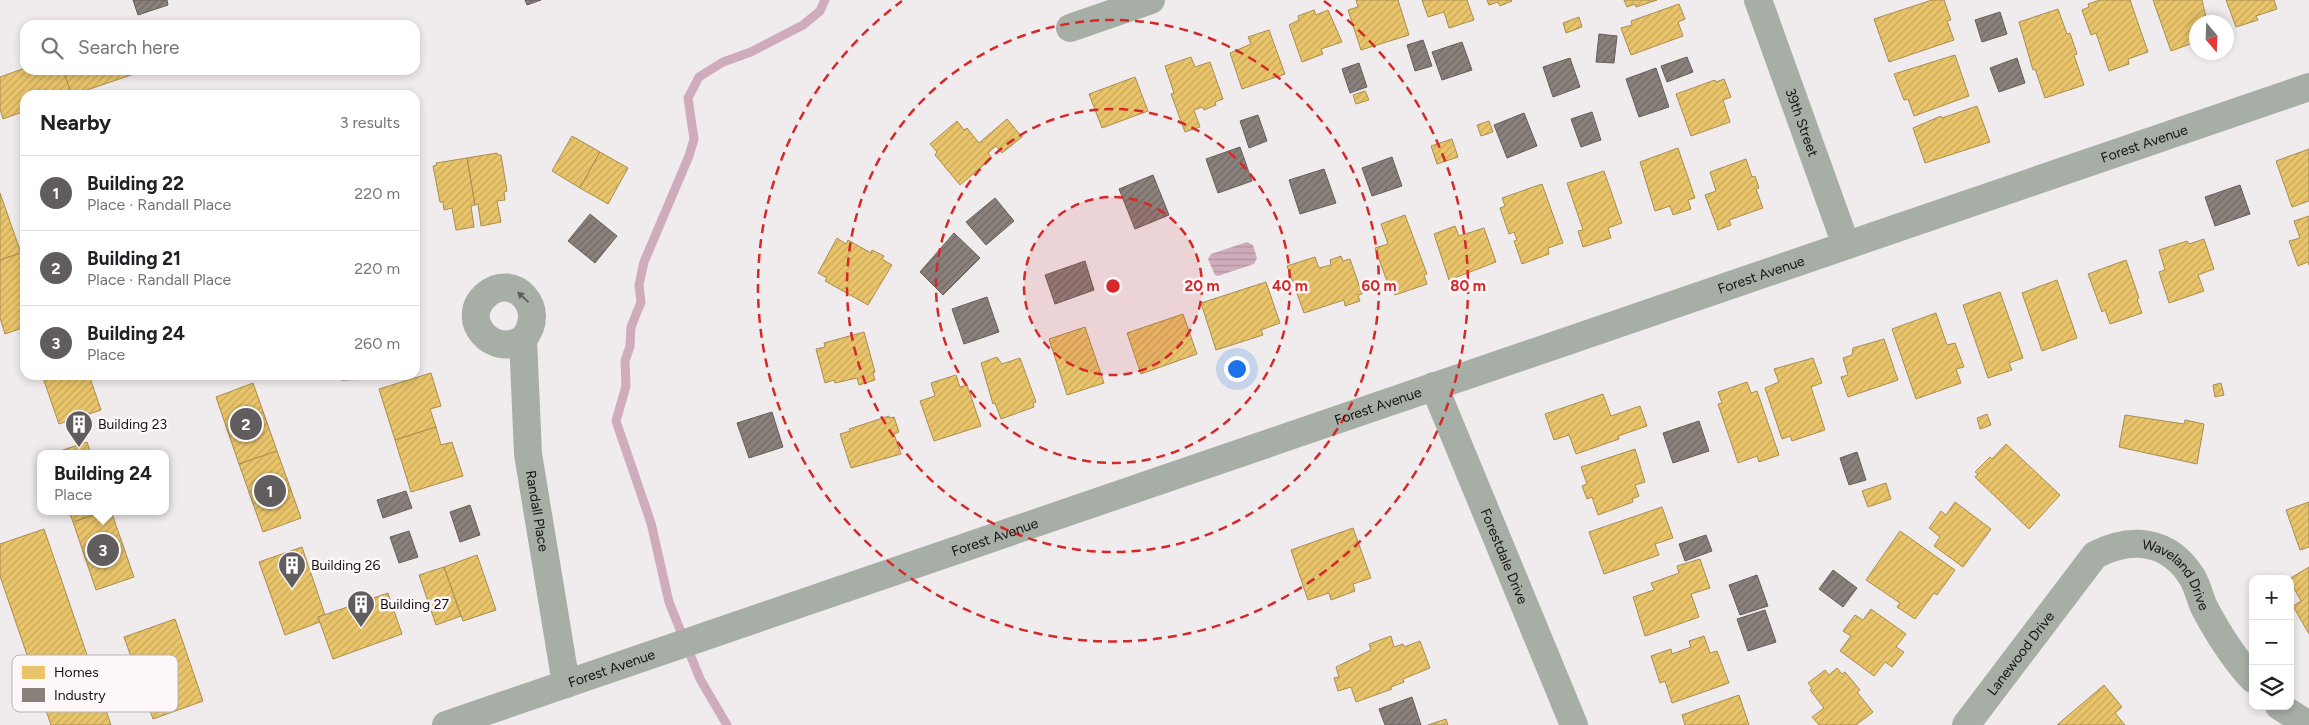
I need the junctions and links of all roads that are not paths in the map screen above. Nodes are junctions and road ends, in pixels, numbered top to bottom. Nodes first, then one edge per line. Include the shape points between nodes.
1 (1151, 0) edge
2 (1758, 0) edge
3 (1070, 28) dead end
4 (2309, 87) edge
5 (1846, 245) junction
6 (523, 339) dead end
7 (1434, 386) junction
8 (2074, 582) joint
9 (2249, 675) edge
10 (566, 684) junction
11 (2285, 710) edge
12 (446, 725) edge
13 (1574, 725) edge
14 (1966, 725) edge
15 (2309, 725) edge

1 - 3 street
2 - 5 street, 39th Street
4 - 5 street, Forest Avenue
5 - 7 street, Forest Avenue
6 - 10 street, Randall Place via 528,454
7 - 10 street, Forest Avenue
7 - 13 street, Forestdale Drive
8 - 9 street, Waveland Drive via 2095,555 2113,546 2134,543 2166,550 2183,563 2233,657
8 - 14 street, Lanewood Drive
10 - 12 street, Forest Avenue
11 - 15 street

